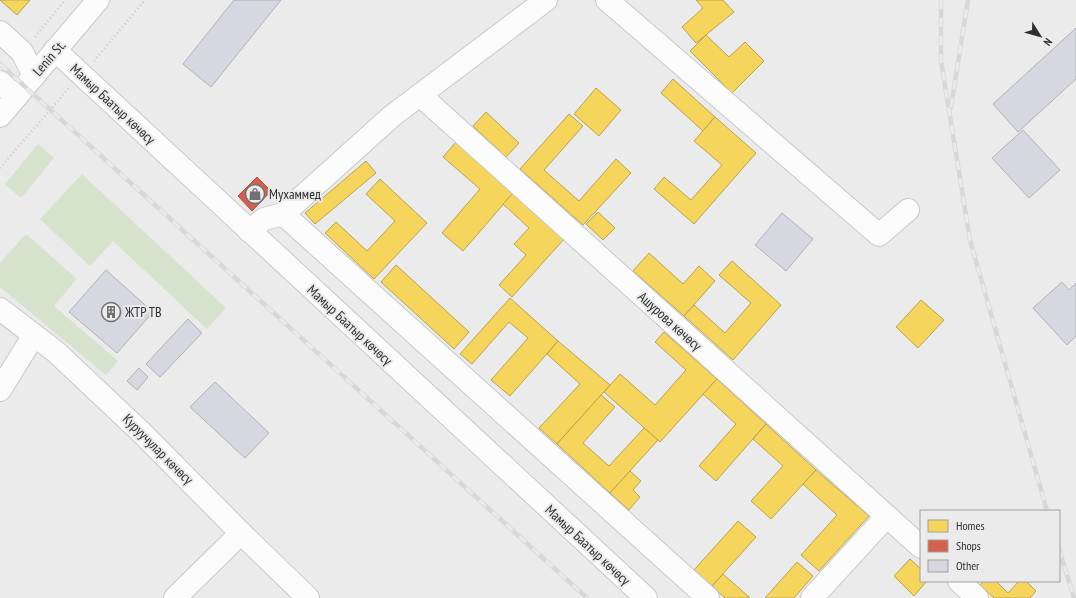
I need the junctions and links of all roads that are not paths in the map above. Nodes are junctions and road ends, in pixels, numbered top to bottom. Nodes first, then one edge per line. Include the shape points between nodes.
1 (98, 0) edge
2 (546, 0) edge
3 (607, 0) edge
4 (0, 32) edge
5 (55, 50) junction
6 (34, 76) junction
7 (0, 82) edge
8 (420, 95) junction
9 (16, 96) junction
10 (0, 116) edge
11 (908, 210) dead end
12 (283, 214) junction
13 (249, 231) junction
14 (0, 309) edge
15 (34, 335) junction
16 (0, 390) edge
17 (887, 516) junction
18 (241, 533) junction
19 (920, 546) edge
20 (959, 582) edge
21 (175, 598) edge
22 (308, 598) edge
23 (646, 598) edge
24 (708, 598) edge
25 (812, 598) edge
26 (977, 598) edge

1 - 5 main road, Lenin St.
2 - 8 main road
3 - 11 main road via 879,235
4 - 6 main road via 22,52
5 - 6 main road, Lenin St.
5 - 13 main road, Мамыр Баатыр көчөсү
6 - 9 main road, Lenin St.
7 - 9 main road
8 - 12 main road via 392,116
8 - 17 main road, Ашурова көчөсү
9 - 10 main road, Lenin St.
12 - 13 main road via 264,219
12 - 24 main road
13 - 23 main road, Мамыр Баатыр көчөсү
14 - 15 main road, Куруучулар көчөсү
15 - 16 main road
15 - 18 main road, Куруучулар көчөсү via 56,352 142,433
17 - 19 main road, Ашурова көчөсү
17 - 25 main road
18 - 21 main road
18 - 22 main road, Куруучулар көчөсү
20 - 26 main road

